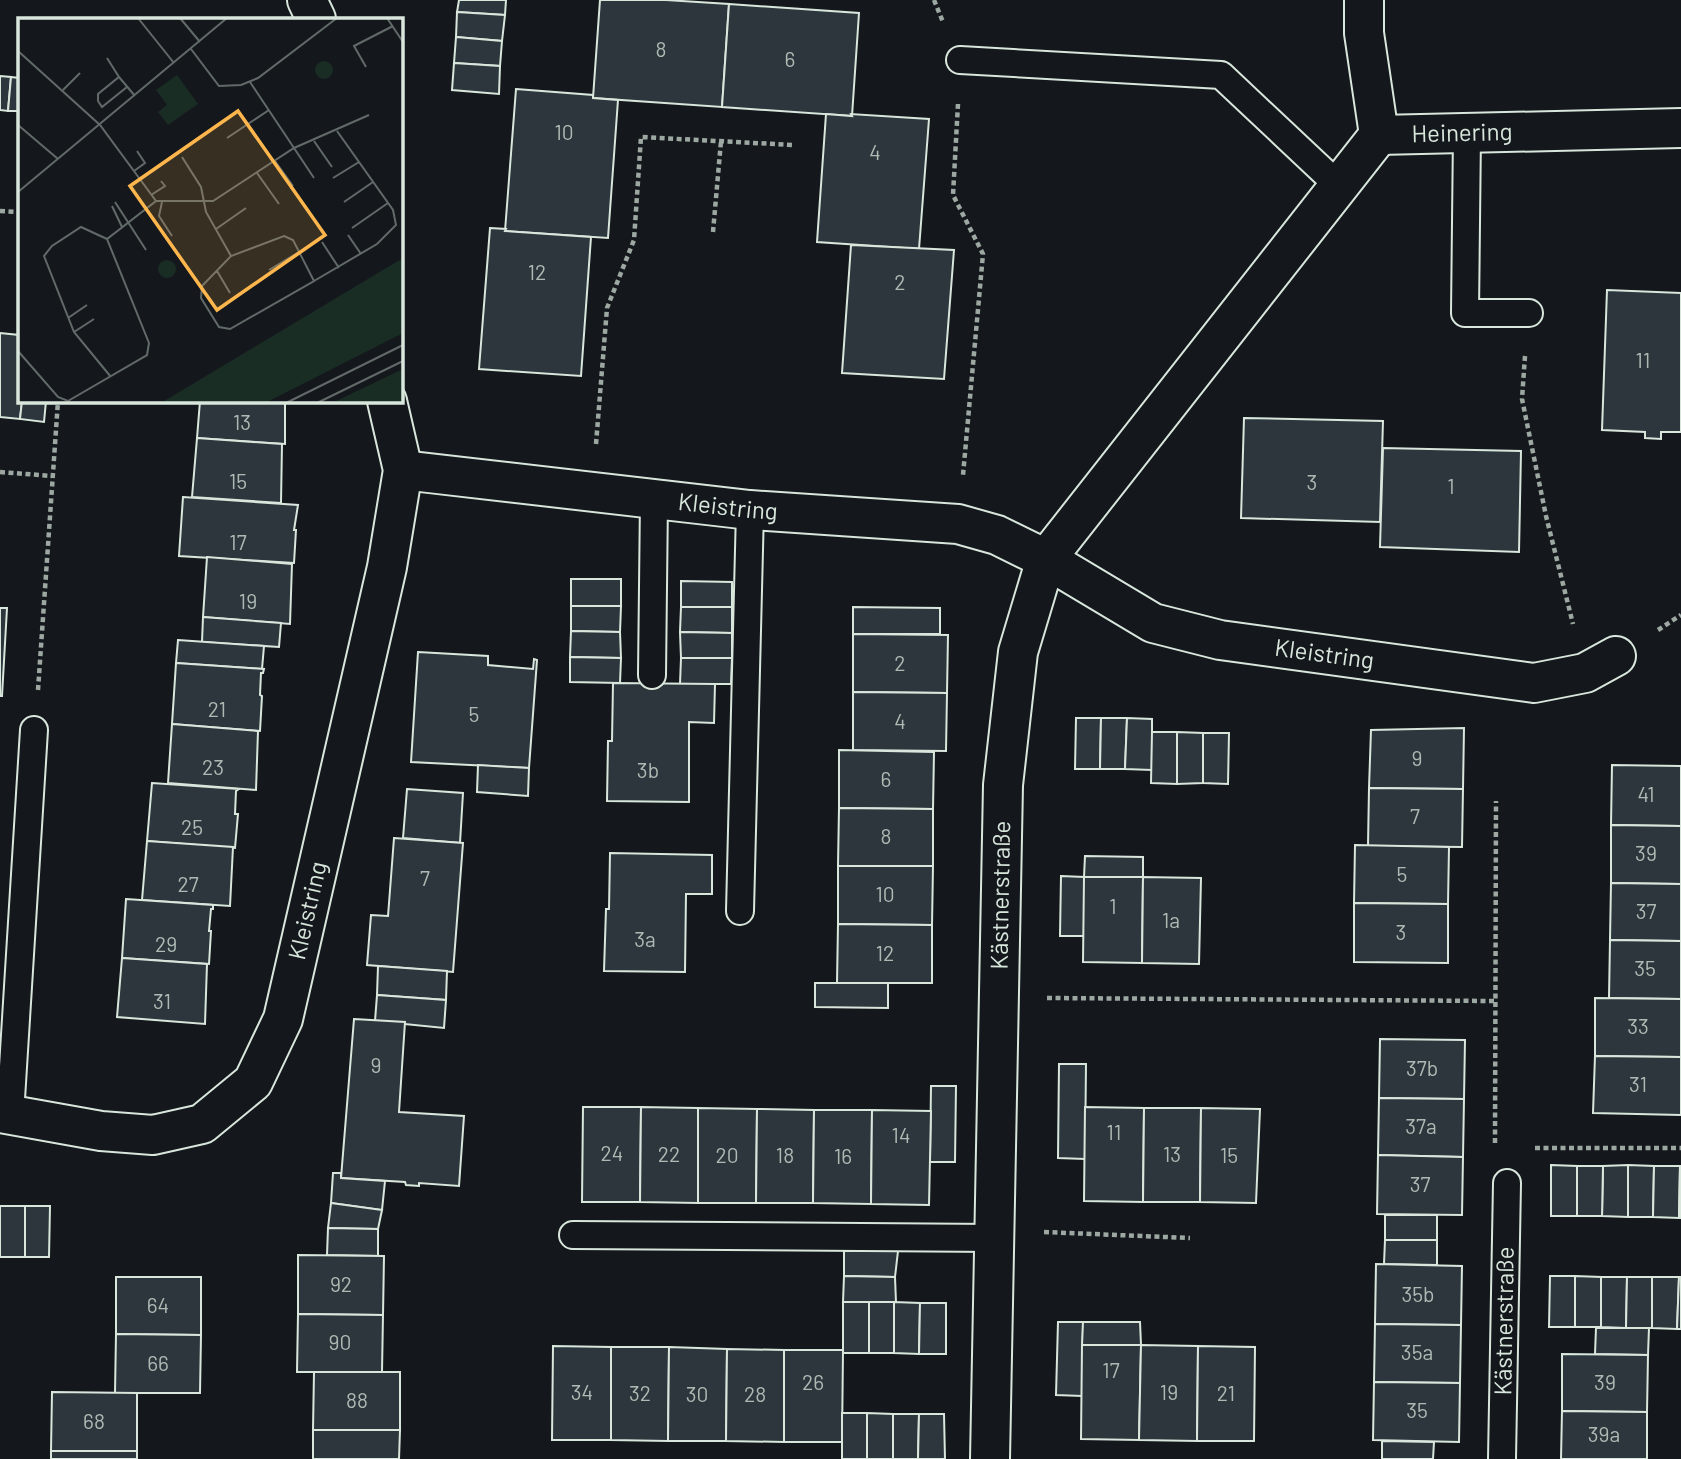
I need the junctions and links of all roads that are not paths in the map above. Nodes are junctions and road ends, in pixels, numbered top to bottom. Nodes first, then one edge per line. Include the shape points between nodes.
1 (307, 0) edge
2 (1364, 0) edge
3 (316, 18) edge
4 (960, 60) road end
5 (1681, 128) edge
6 (1466, 134) junction
7 (1379, 135) junction
8 (1339, 186) junction
9 (1529, 313) road end
10 (387, 402) edge
11 (403, 470) junction
12 (654, 499) junction
13 (750, 510) junction
14 (1046, 559) junction
15 (1601, 664) road end
16 (652, 675) dead end
17 (34, 730) road end
18 (740, 911) dead end
19 (5, 1114) edge
20 (1507, 1183) road end
21 (995, 1234) junction
22 (573, 1235) dead end
23 (990, 1459) edge
24 (1502, 1459) edge

1 - 3 street
2 - 7 street, Heinering via 1364,33
4 - 8 lane via 1222,75
5 - 6 street, Heinering
6 - 7 street, Heinering
6 - 9 lane via 1465,313
7 - 8 street
8 - 14 street
10 - 11 street, Kleistring
11 - 12 street, Kleistring
11 - 19 street, Kleistring via 387,567 283,1019 253,1082 202,1125 153,1135
12 - 13 street, Kleistring
12 - 16 lane
13 - 14 street, Kleistring via 958,524 997,534
13 - 18 lane
14 - 15 street, Kleistring via 1153,623 1220,640 1534,683
14 - 21 street, Kästnerstraße via 1018,652 1003,785
17 - 19 lane
20 - 24 lane, Kästnerstraße
21 - 22 lane
21 - 23 street, Kästnerstraße

